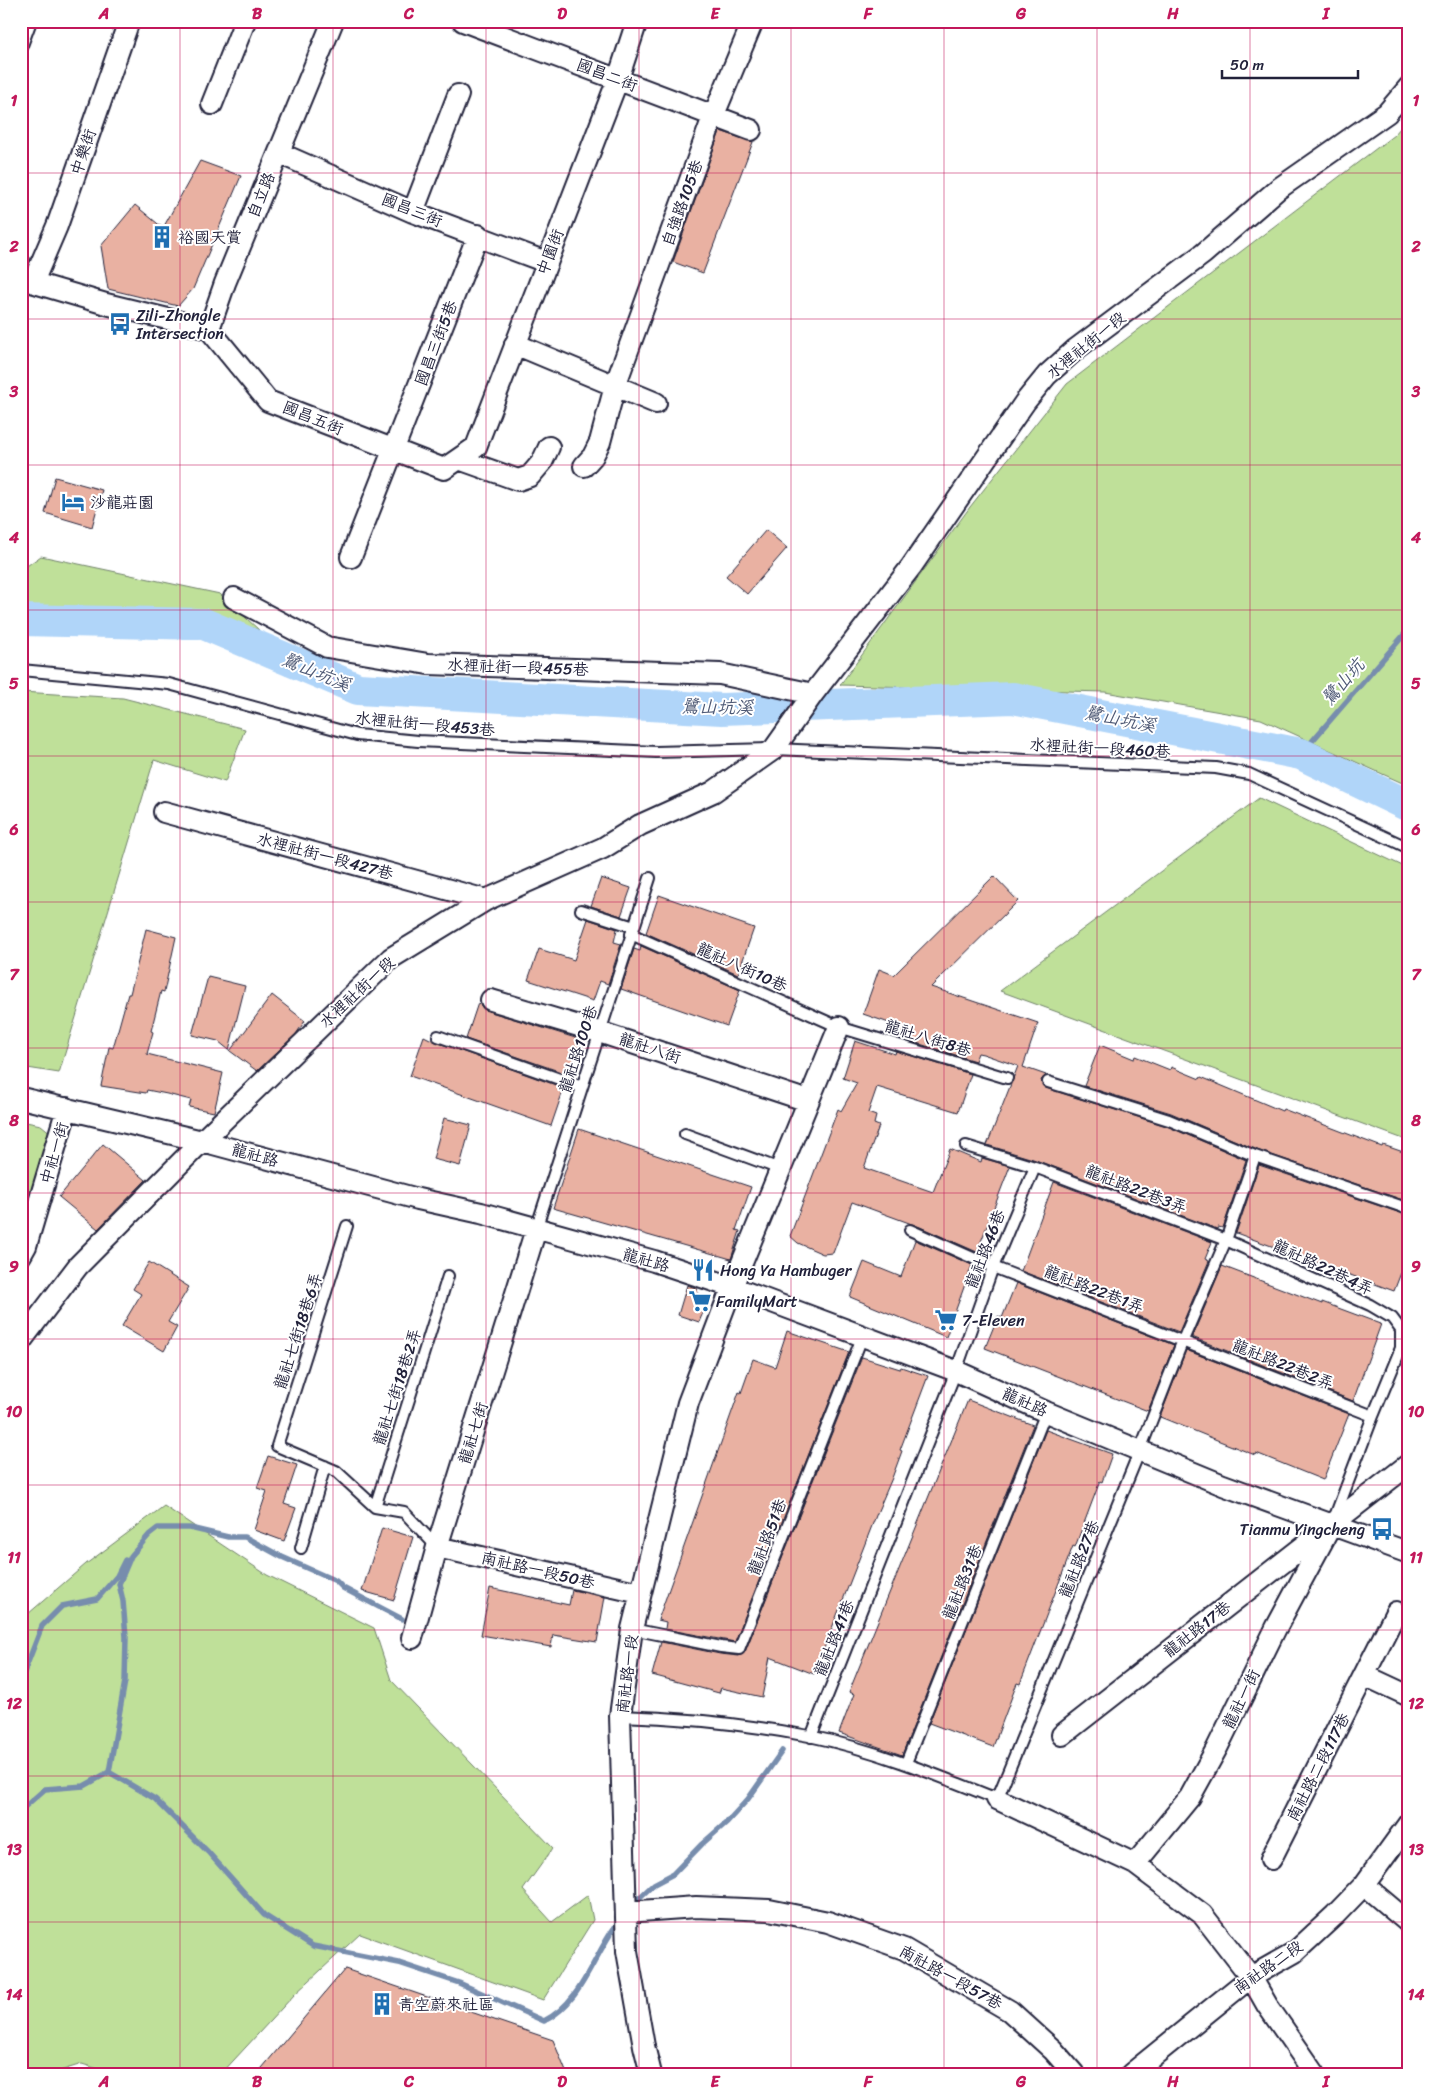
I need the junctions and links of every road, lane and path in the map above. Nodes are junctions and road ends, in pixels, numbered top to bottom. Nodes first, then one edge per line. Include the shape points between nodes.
1 (31, 21) edge
2 (129, 21) edge
3 (245, 21) edge
4 (333, 21) edge
5 (463, 21) edge
6 (637, 21) edge
7 (753, 21) edge
8 (21, 48) edge
9 (618, 79) junction
10 (1409, 87) edge
11 (458, 95) dead end
12 (212, 104) dead end
13 (713, 117) junction
14 (751, 130) dead end
15 (279, 153) junction
16 (413, 212) junction
17 (478, 235) junction
18 (546, 262) junction
19 (27, 281) edge
20 (209, 329) junction
21 (515, 344) junction
22 (615, 386) junction
23 (656, 403) dead end
24 (549, 447) dead end
25 (394, 451) junction
26 (451, 464) junction
27 (584, 466) dead end
28 (351, 557) dead end
29 (234, 598) dead end
30 (21, 670) edge
31 (813, 694) junction
32 (774, 749) junction
33 (164, 812) dead end
34 (1409, 848) edge
35 (650, 878) dead end
36 (486, 900) junction
37 (581, 910) dead end
38 (633, 931) junction
39 (491, 1000) dead end
40 (839, 1027) junction
41 (599, 1032) junction
42 (438, 1036) dead end
43 (1007, 1078) dead end
44 (1048, 1082) dead end
45 (582, 1087) junction
46 (21, 1098) edge
47 (808, 1101) junction
48 (67, 1108) junction
49 (685, 1134) dead end
50 (202, 1141) junction
51 (966, 1146) dead end
52 (1255, 1156) junction
53 (1035, 1167) junction
54 (780, 1169) junction
55 (1409, 1209) edge
56 (347, 1226) dead end
57 (536, 1229) junction
58 (910, 1230) dead end
59 (1226, 1240) junction
60 (21, 1255) edge
61 (993, 1266) junction
62 (448, 1276) dead end
63 (732, 1287) junction
64 (863, 1335) junction
65 (1183, 1340) junction
66 (21, 1341) edge
67 (956, 1371) junction
68 (1046, 1412) junction
69 (1373, 1416) junction
70 (1140, 1450) junction
71 (1409, 1464) edge
72 (325, 1466) junction
73 (375, 1507) junction
74 (1332, 1524) junction
75 (437, 1547) junction
76 (301, 1548) dead end
77 (1409, 1552) edge
78 (640, 1593) junction
79 (1396, 1612) dead end
80 (632, 1629) junction
81 (412, 1638) dead end
82 (1364, 1675) junction
83 (1409, 1696) edge
84 (620, 1716) junction
85 (1062, 1734) dead end
86 (811, 1737) junction
87 (906, 1763) junction
88 (997, 1799) junction
89 (1409, 1823) edge
90 (1272, 1859) dead end
91 (1135, 1864) junction
92 (1364, 1885) junction
93 (626, 1912) junction
94 (1409, 1923) edge
95 (1251, 1977) junction
96 (651, 2074) edge
97 (1074, 2074) edge
98 (1131, 2074) edge
99 (1315, 2074) edge

1 - 8 lane
2 - 19 street, 中樂街 via 57,226
3 - 12 street
4 - 15 street, 自立路
5 - 9 street, 國昌二街
6 - 9 street, 中園街
7 - 13 street, 自強路105巷
9 - 13 street, 國昌二街
9 - 18 street, 中園街
10 - 31 street, 水裡社街一段 via 1387,114 1278,189 1209,249 1047,374 911,567
11 - 16 street
13 - 14 street, 國昌二街
13 - 22 street, 自強路105巷
15 - 16 street, 國昌三街
15 - 20 street, 自立路
16 - 17 street, 國昌三街
17 - 18 street, 國昌三街
17 - 25 street, 國昌三街5巷
18 - 21 street, 中園街
19 - 20 street
20 - 25 street, 國昌五街 via 268,401
21 - 22 street
21 - 26 street, 中園街 via 476,447
22 - 23 street
22 - 27 street, 自強路105巷 via 600,442
24 - 26 street, 國昌五街 via 530,476 518,480
25 - 26 street, 國昌五街
25 - 28 street, 國昌三街5巷
29 - 31 street, 水裡社街一段455巷 via 327,647 428,664 720,674
30 - 32 lane, 水裡社街一段453巷 via 169,684 357,735 418,741 656,752
31 - 32 street, 水裡社街一段
32 - 34 lane, 水裡社街一段460巷 via 1216,768 1249,774
32 - 36 street, 水裡社街一段 via 713,792 640,825 603,848
33 - 36 street, 水裡社街一段427巷
35 - 38 lane, 龍社路100巷
36 - 50 street, 水裡社街一段 via 391,958
37 - 38 lane, 龍社八街10巷
38 - 40 lane, 龍社八街10巷
38 - 41 lane, 龍社路100巷
39 - 41 street, 龍社八街
40 - 43 lane, 龍社八街8巷
40 - 47 street
41 - 45 lane, 龍社路100巷
41 - 47 street, 龍社八街
42 - 45 lane
44 - 52 lane via 1169,1120
45 - 57 lane, 龍社路100巷
46 - 48 street, 龍社路
47 - 54 street
48 - 50 street, 龍社路
48 - 60 street, 中社一街
49 - 54 lane
50 - 57 street, 龍社路
50 - 66 street, 水裡社街一段 via 78,1266
51 - 53 lane, 龍社路22巷3弄
52 - 55 lane
52 - 59 lane, 龍社路27巷
53 - 59 lane, 龍社路22巷3弄
53 - 61 lane, 龍社路46巷
54 - 63 street
56 - 72 lane, 龍社七街18巷6弄 via 277,1446
57 - 63 street, 龍社路 via 654,1261
57 - 75 street, 龍社七街
58 - 61 lane, 龍社路22巷1弄
59 - 65 lane, 龍社路27巷
59 - 69 lane, 龍社路22巷4弄 via 1392,1318 1401,1330 1401,1348
61 - 65 lane, 龍社路22巷1弄
61 - 67 lane, 龍社路46巷
62 - 73 lane, 龍社七街18巷2弄
63 - 64 street, 龍社路
63 - 78 street, 南社路一段 via 688,1403
64 - 67 street, 龍社路
64 - 80 lane, 龍社路51巷 via 739,1649
65 - 69 lane, 龍社路22巷2弄
65 - 70 lane, 龍社路27巷
67 - 68 street, 龍社路
67 - 86 lane, 龍社路41巷
68 - 70 street, 龍社路
68 - 87 lane, 龍社路31巷
69 - 74 lane
70 - 74 street, 龍社路 via 1223,1485
70 - 88 lane, 龍社路27巷
71 - 74 street, 龍社路17巷
72 - 73 lane via 336,1471
72 - 76 lane
73 - 75 lane via 404,1512
74 - 77 street, 龍社路
74 - 85 street, 龍社路17巷
74 - 91 street, 龍社一街 via 1190,1797
75 - 78 street, 南社路一段50巷
75 - 81 street, 龍社七街
78 - 80 street, 南社路一段
79 - 82 street, 南社路二段117巷
80 - 84 street, 南社路一段
82 - 83 street
82 - 90 street, 南社路二段117巷
84 - 86 lane via 686,1718
84 - 93 street, 南社路一段
86 - 87 lane
87 - 88 lane
88 - 91 street
89 - 92 street, 南社路二段
91 - 95 street via 1202,1914
92 - 94 street
92 - 95 street, 南社路二段 via 1295,1952
93 - 96 street, 南社路一段 via 628,1960
93 - 97 street, 南社路一段57巷 via 696,1906 769,1910 828,1922 904,1949 1010,2011
95 - 98 street, 南社路二段
95 - 99 street

